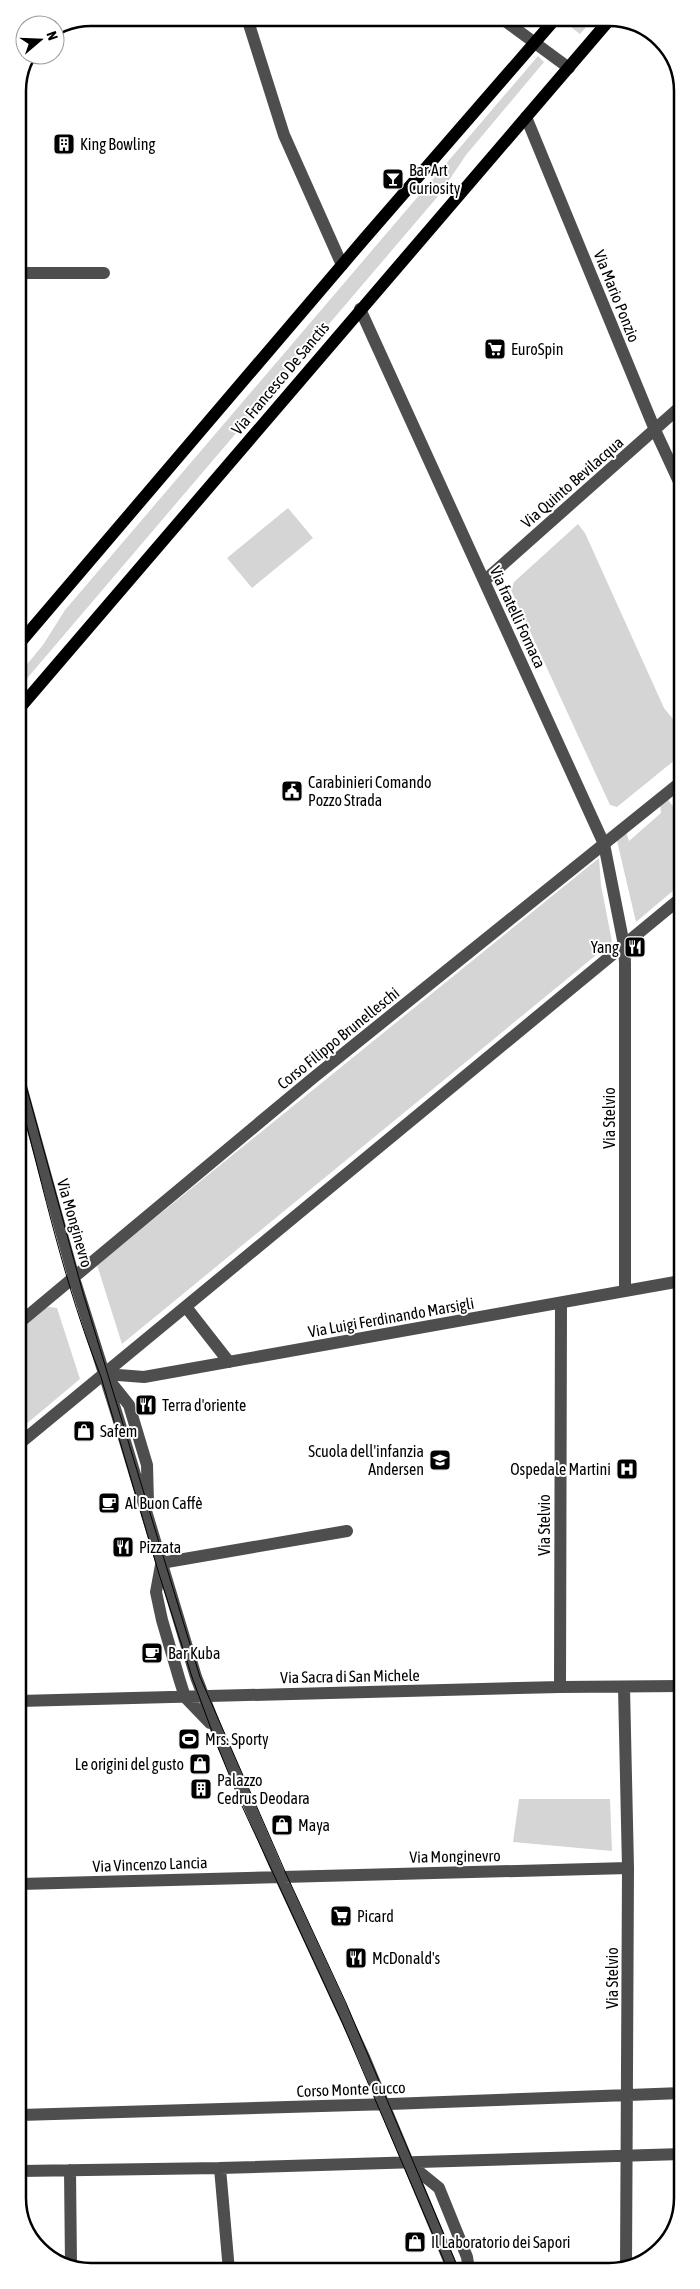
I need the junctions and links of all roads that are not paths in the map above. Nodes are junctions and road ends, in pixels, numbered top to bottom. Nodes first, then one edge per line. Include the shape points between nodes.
1 (249, 26) edge
2 (512, 26) edge
3 (549, 26) edge
4 (604, 26) edge
5 (535, 43) junction
6 (569, 68) junction
7 (526, 117) junction
8 (342, 265) junction
9 (26, 273) edge
10 (104, 273) dead end
11 (360, 309) junction
12 (674, 413) edge
13 (655, 430) junction
14 (674, 473) edge
15 (484, 581) junction
16 (26, 636) edge
17 (26, 701) edge
18 (674, 788) edge
19 (604, 844) junction
20 (674, 904) edge
21 (624, 945) junction
22 (26, 1105) edge
23 (74, 1278) junction
24 (674, 1282) edge
25 (625, 1291) junction
26 (561, 1304) junction
27 (186, 1307) junction
28 (26, 1317) edge
29 (229, 1362) junction
30 (105, 1374) junction
31 (26, 1438) edge
32 (347, 1531) dead end
33 (161, 1563) junction
34 (674, 1686) edge
35 (560, 1687) junction
36 (624, 1687) junction
37 (185, 1696) junction
38 (203, 1696) junction
39 (26, 1701) edge
40 (216, 1731) junction
41 (628, 1868) junction
42 (282, 1876) junction
43 (26, 1884) edge
44 (674, 2093) edge
45 (627, 2094) junction
46 (384, 2104) junction
47 (26, 2115) edge
48 (674, 2154) edge
49 (625, 2156) junction
50 (408, 2162) junction
51 (220, 2168) junction
52 (70, 2170) junction
53 (26, 2171) edge
54 (71, 2259) edge
55 (626, 2261) edge
56 (228, 2263) edge
57 (450, 2263) edge
58 (468, 2263) edge

1 - 8 street via 284,135
2 - 5 street
3 - 5 main road, Via Francesco De Sanctis
4 - 6 main road, Via Francesco De Sanctis
5 - 6 street
5 - 8 main road, Via Francesco De Sanctis
6 - 7 main road, Via Francesco De Sanctis
7 - 11 main road, Via Francesco De Sanctis
7 - 13 street, Via Mario Ponzio
8 - 16 main road, Via Francesco De Sanctis
9 - 10 street
11 - 15 street, Via fratelli Fornaca
11 - 17 main road, Via Francesco De Sanctis
12 - 13 street, Via Quinto Bevilacqua
13 - 14 street, Via Mario Ponzio
13 - 15 street, Via Quinto Bevilacqua
15 - 19 street, Via fratelli Fornaca
18 - 19 street, Corso Filippo Brunelleschi
19 - 21 street, Via fratelli Fornaca
19 - 23 street, Corso Filippo Brunelleschi via 313,1078
20 - 21 street
21 - 25 street, Via Stelvio
21 - 27 street
22 - 23 street, Via Monginevro
23 - 28 street, Corso Filippo Brunelleschi
23 - 30 street, Via Monginevro
24 - 25 street, Via Luigi Ferdinando Marsigli
25 - 26 street, Via Luigi Ferdinando Marsigli
26 - 29 street, Via Luigi Ferdinando Marsigli
26 - 35 street, Via Stelvio
27 - 29 street
27 - 30 street
29 - 30 street, Via Luigi Ferdinando Marsigli via 144,1377
30 - 31 street
30 - 33 street, Via Monginevro
32 - 33 street
33 - 37 street, Via Monginevro via 156,1592
33 - 38 street, Via Monginevro
34 - 36 street, Via Sacra di San Michele
35 - 36 street, Via Sacra di San Michele
35 - 38 street, Via Sacra di San Michele
36 - 41 street, Via Stelvio
37 - 38 street, Via Sacra di San Michele
37 - 39 street, Via Sacra di San Michele
37 - 40 street, Via Monginevro
38 - 40 street, Via Monginevro
40 - 42 street, Via Monginevro
41 - 42 street, Via Monginevro
41 - 45 street, Via Stelvio
42 - 43 street, Via Vincenzo Lancia
42 - 46 street, Via Monginevro
44 - 45 street, Corso Monte Cucco
45 - 46 street, Corso Monte Cucco
45 - 49 street, Via Stelvio
46 - 47 street, Corso Monte Cucco
46 - 50 street, Via Monginevro
48 - 49 street
49 - 50 street
49 - 55 street, Via Stelvio
50 - 51 street
50 - 57 street, Via Monginevro
50 - 58 street, Via Monginevro via 439,2188
51 - 52 street
51 - 56 street
52 - 53 street
52 - 54 street

